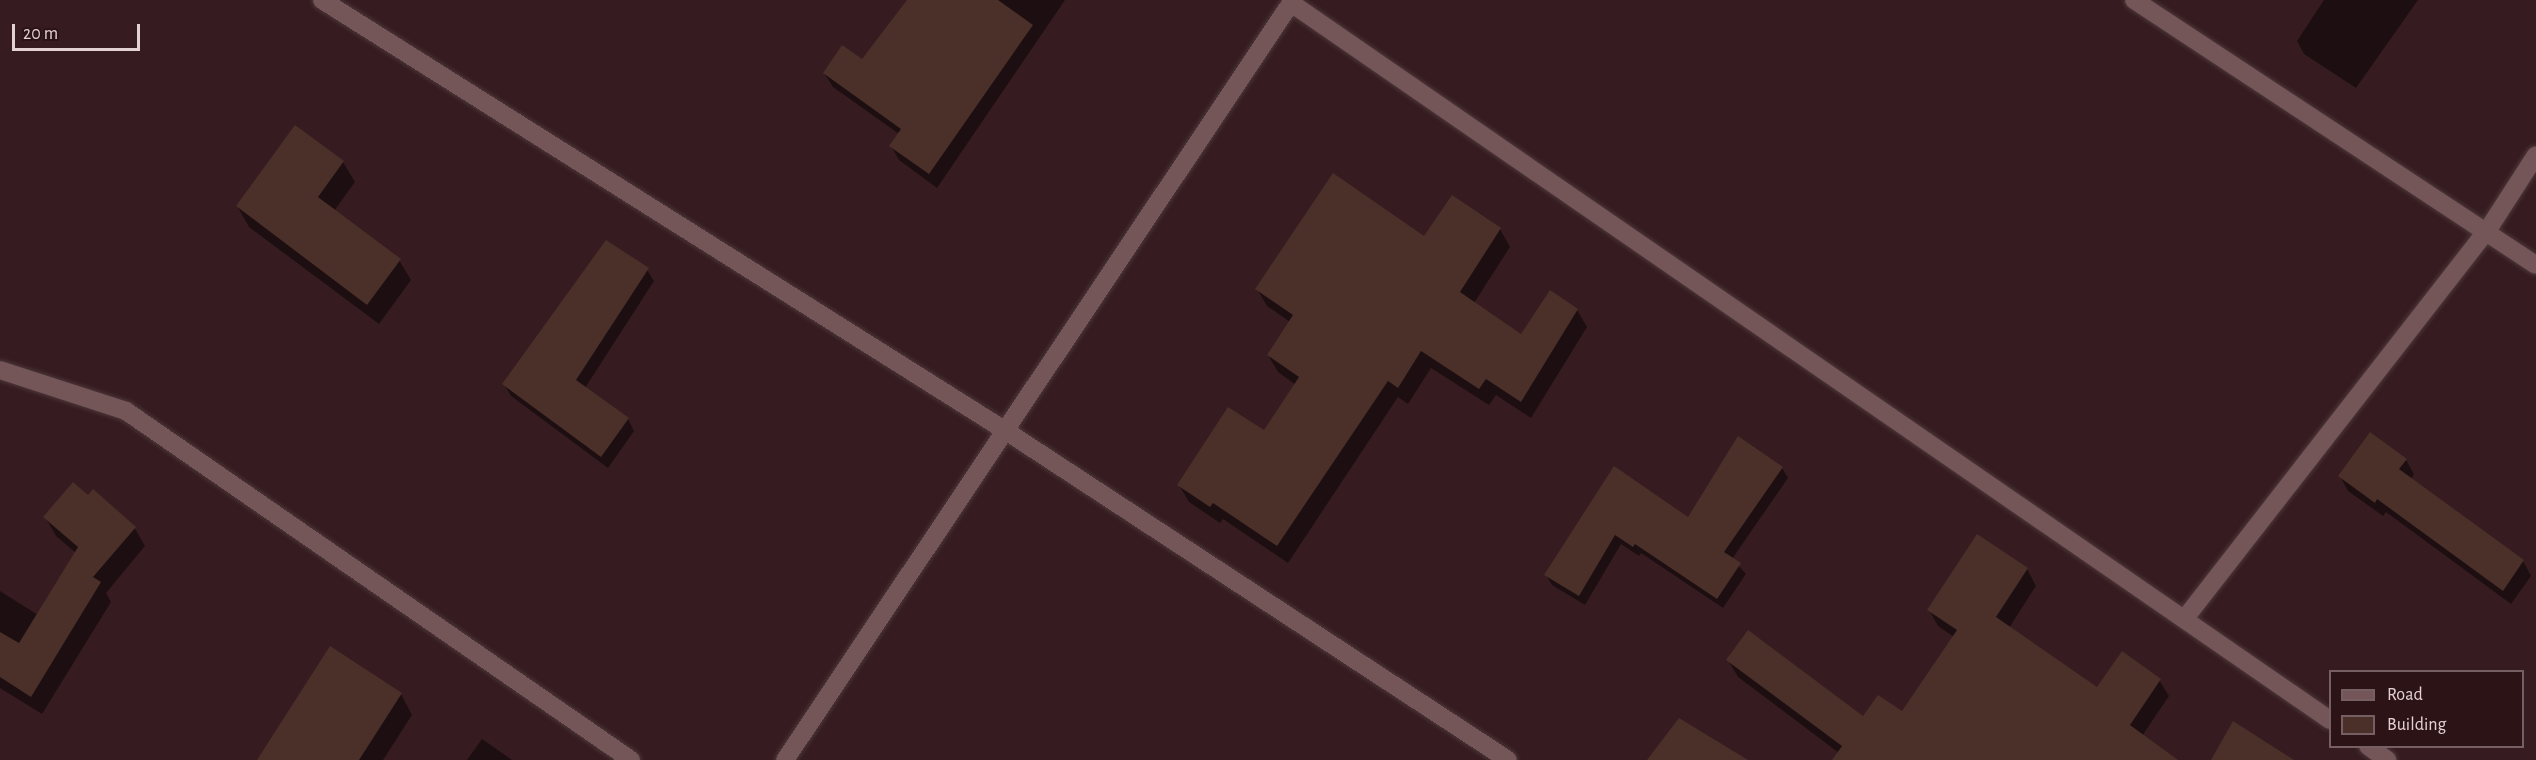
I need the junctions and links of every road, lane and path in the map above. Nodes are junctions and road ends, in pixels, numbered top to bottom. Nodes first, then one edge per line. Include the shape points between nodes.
1 (322, 0) edge
2 (2134, 0) edge
3 (1292, 1) edge
4 (2536, 155) edge
5 (2487, 231) junction
6 (2536, 265) edge
7 (0, 370) edge
8 (1006, 431) junction
9 (2186, 616) junction
10 (2329, 719) edge
11 (2369, 748) edge
12 (631, 760) edge
13 (785, 760) edge
14 (1508, 760) edge
15 (2387, 760) edge

1 - 8 street
2 - 5 street
3 - 8 street
3 - 9 street
4 - 5 street
5 - 6 street
5 - 9 street
7 - 12 street via 126,411
8 - 13 street
8 - 14 street
9 - 10 street
11 - 15 street

